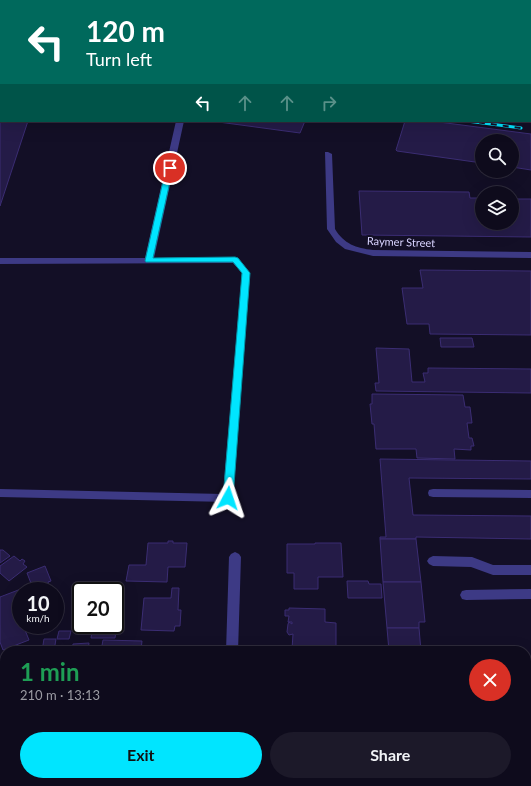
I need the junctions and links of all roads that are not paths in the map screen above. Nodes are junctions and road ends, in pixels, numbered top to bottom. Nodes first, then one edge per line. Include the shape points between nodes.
1 (180, 122) edge
2 (328, 154) dead end
3 (531, 255) edge
4 (0, 261) edge
5 (149, 261) junction
6 (0, 493) edge
7 (433, 493) dead end
8 (531, 494) edge
9 (235, 557) dead end
10 (433, 561) dead end
11 (531, 570) edge
12 (531, 594) edge
13 (466, 595) dead end
14 (232, 646) edge

1 - 5 street
2 - 3 street, Raymer Street via 331,229 345,246 373,253
4 - 5 street
5 - 6 street via 235,260 246,273 228,498
7 - 8 street
9 - 14 street
10 - 11 street via 472,562 493,570
12 - 13 street

